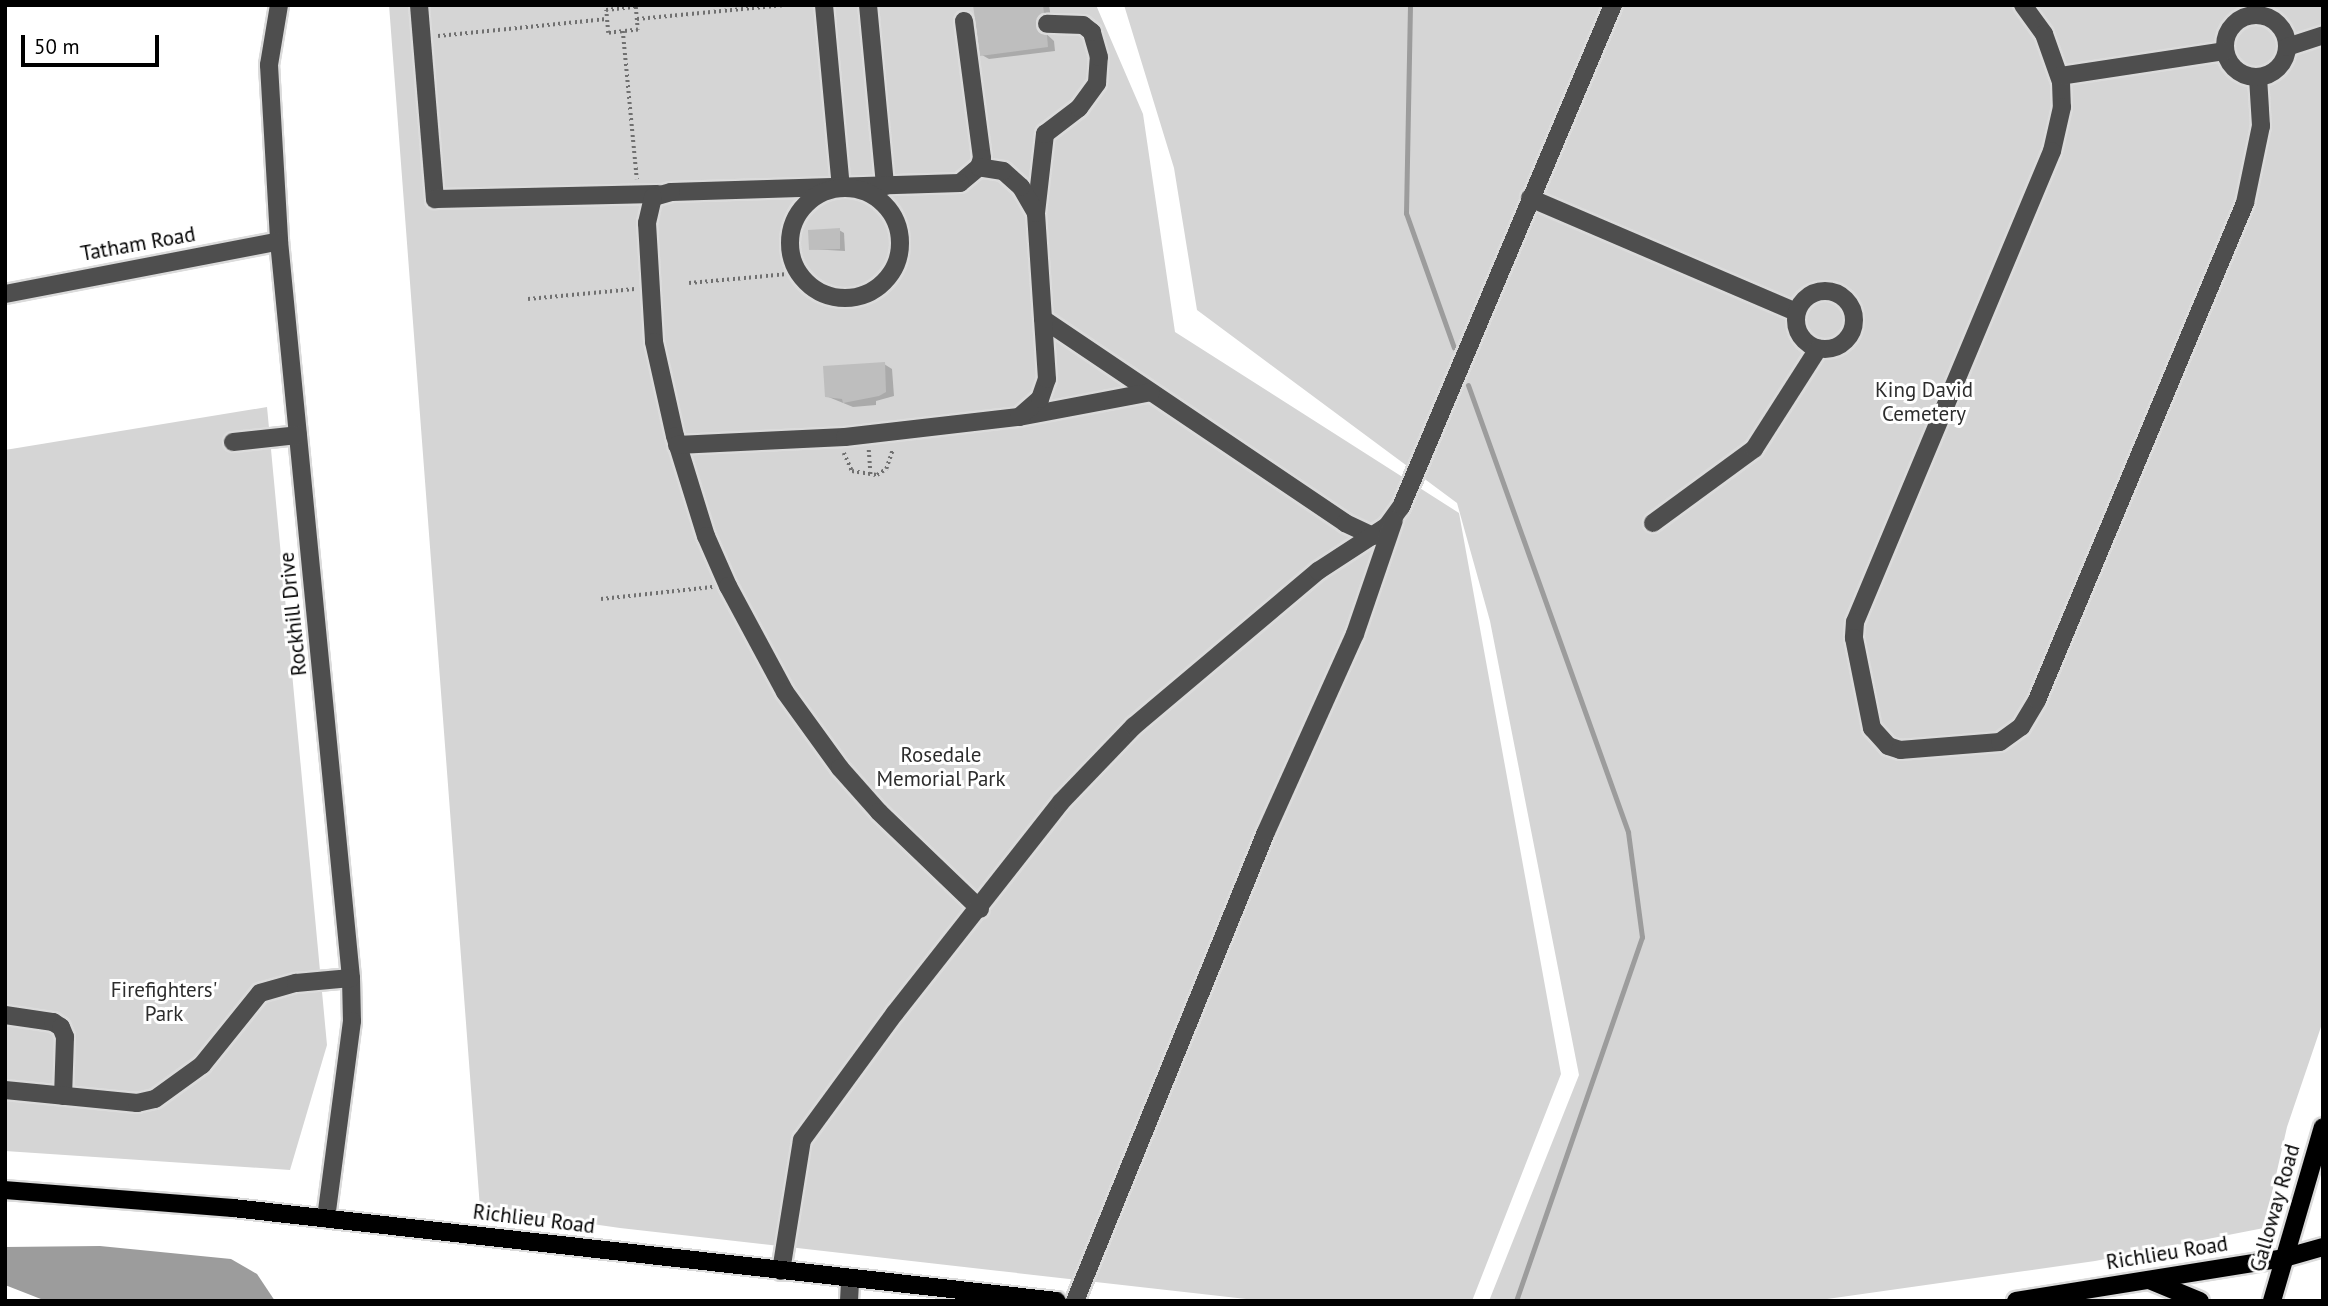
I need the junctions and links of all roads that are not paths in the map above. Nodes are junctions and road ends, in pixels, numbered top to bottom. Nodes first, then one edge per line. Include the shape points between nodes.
1 (279, 5) edge
2 (419, 5) edge
3 (824, 5) edge
4 (867, 5) edge
5 (1613, 5) edge
6 (2027, 7) edge
7 (2246, 11) edge
8 (964, 22) dead end
9 (1047, 24) dead end
10 (2323, 35) edge
11 (2287, 47) junction
12 (2225, 51) junction
13 (2060, 76) junction
14 (2258, 77) junction
15 (979, 167) junction
16 (885, 186) junction
17 (841, 187) junction
18 (658, 194) junction
19 (1530, 198) junction
20 (1037, 213) junction
21 (279, 241) junction
22 (5, 294) edge
23 (1796, 312) junction
24 (1043, 319) junction
25 (1818, 349) junction
26 (1151, 392) junction
27 (1019, 417) junction
28 (298, 435) junction
29 (233, 442) dead end
30 (677, 445) junction
31 (1329, 512) junction
32 (1396, 514) junction
33 (1653, 523) dead end
34 (1373, 536) junction
35 (1335, 560) junction
36 (980, 909) junction
37 (351, 978) junction
38 (5, 1015) edge
39 (5, 1090) edge
40 (63, 1096) junction
41 (2323, 1127) edge
42 (5, 1189) edge
43 (326, 1218) junction
44 (2323, 1247) edge
45 (2284, 1258) junction
46 (782, 1271) junction
47 (850, 1279) junction
48 (2146, 1279) junction
49 (849, 1301) edge
50 (1057, 1301) edge
51 (1074, 1301) edge
52 (2016, 1301) edge
53 (2200, 1301) edge
54 (2272, 1301) edge

1 - 21 street, Rockhill Drive via 269,65
2 - 18 street via 435,199
3 - 17 street
4 - 16 street
5 - 19 street
6 - 13 street via 2044,34
7 - 11 street via 2275,21
7 - 12 street via 2232,26
8 - 15 street via 982,158
9 - 20 street via 1083,25 1092,32 1099,57 1097,83 1079,108 1045,134
10 - 11 street
11 - 14 street via 2275,71
12 - 13 street
12 - 14 street via 2233,67
13 - 14 street via 2062,107 2052,151 1855,622 1854,638 1872,728 1888,746 1900,750 2000,742 2021,727 2037,700 2245,203 2260,126
15 - 16 street via 960,183
15 - 20 street via 1003,171 1021,187
16 - 17 street
17 - 17 street via 877,197 890,210 900,236 898,264 881,285 856,298 821,293 799,273 790,252 796,217 807,202
17 - 18 street
18 - 30 street via 648,208 654,342
19 - 23 street
19 - 32 street
20 - 24 street
21 - 22 street, Tatham Road
21 - 28 street, Rockhill Drive
23 - 25 street via 1802,339
23 - 25 street via 1816,292 1835,293 1850,306 1850,335 1837,347
24 - 26 street
24 - 27 street via 1046,379 1040,399
25 - 33 street via 1754,449
26 - 27 street
26 - 31 street
27 - 30 street via 845,437
28 - 29 street
28 - 37 street, Rockhill Drive
30 - 36 street via 706,536 785,692 840,768 879,812
31 - 34 street
31 - 35 street via 1339,526
32 - 34 street
32 - 51 street via 1355,634 1266,832
34 - 35 street
35 - 36 street via 1271,608 1097,762
36 - 46 street via 895,1013 802,1140
37 - 40 street via 296,983 260,993 202,1065 155,1099 137,1103
37 - 43 street, Rockhill Drive via 352,1021
38 - 40 street via 53,1021 61,1027 65,1037
39 - 40 street
41 - 45 main road, Galloway Road
42 - 43 main road, Richlieu Road
43 - 46 main road, Richlieu Road
44 - 45 main road, Richlieu Road
45 - 48 main road, Richlieu Road
45 - 54 main road, Galloway Road
46 - 47 main road, Richlieu Road
47 - 49 street
47 - 50 main road, Richlieu Road
48 - 52 main road, Richlieu Road
48 - 53 main road

